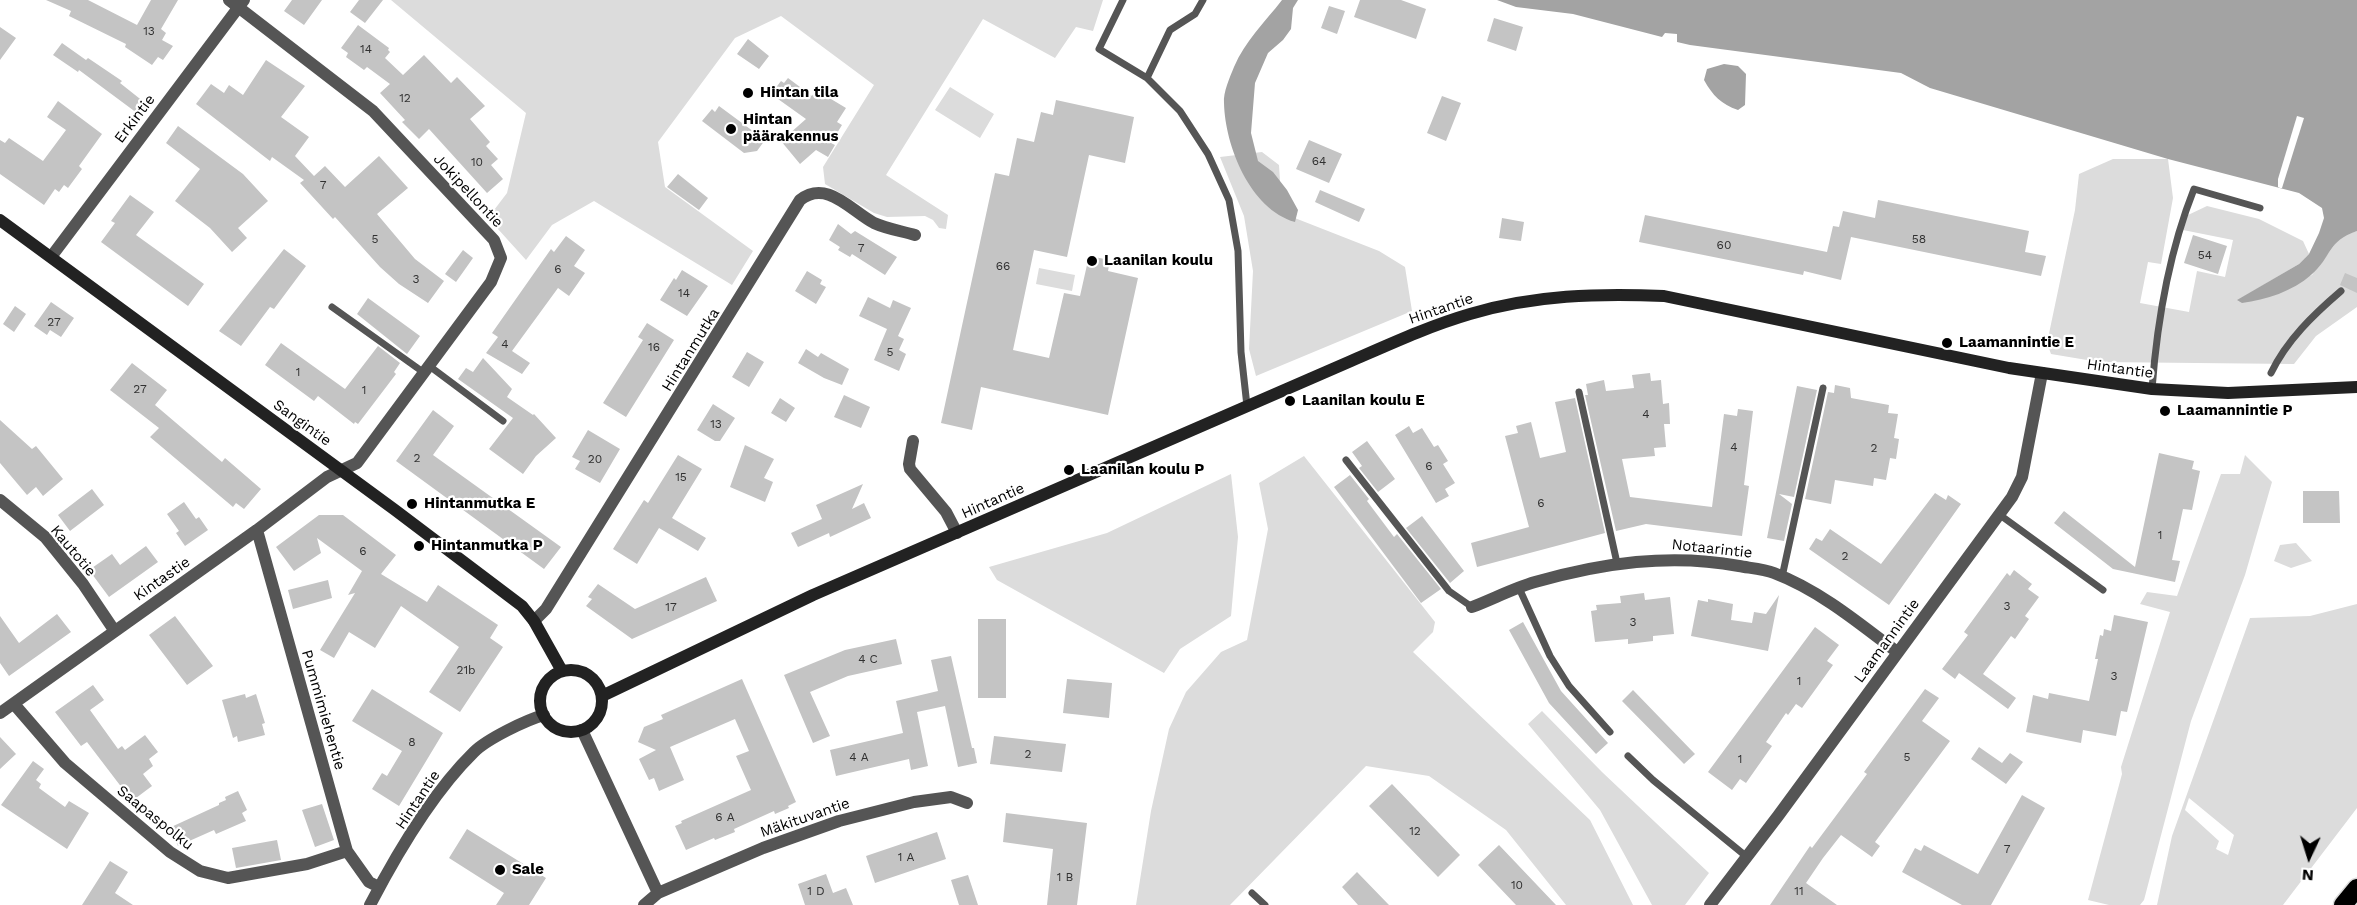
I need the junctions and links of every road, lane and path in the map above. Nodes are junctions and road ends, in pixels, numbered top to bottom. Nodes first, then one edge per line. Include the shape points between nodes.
1 (1123, 0) edge
2 (1203, 0) edge
3 (237, 2) edge
4 (1147, 78) junction
5 (2260, 208) dead end
6 (0, 220) edge
7 (915, 235) dead end
8 (51, 257) junction
9 (2341, 291) dead end
10 (332, 307) dead end
11 (426, 369) junction
12 (2271, 373) dead end
13 (2042, 374) junction
14 (2357, 387) edge
15 (1823, 388) dead end
16 (2152, 389) junction
17 (1579, 392) dead end
18 (1247, 406) junction
19 (503, 421) dead end
20 (913, 441) dead end
21 (1346, 460) dead end
22 (341, 470) junction
23 (0, 500) edge
24 (2000, 515) junction
25 (257, 530) junction
26 (957, 533) junction
27 (1617, 563) junction
28 (1782, 577) junction
29 (1519, 588) junction
30 (2103, 590) dead end
31 (1472, 607) joint
32 (534, 621) junction
33 (114, 630) junction
34 (1897, 652) junction
35 (562, 672) junction
36 (602, 696) junction
37 (14, 704) junction
38 (0, 713) edge
39 (544, 715) junction
40 (582, 730) junction
41 (1610, 732) dead end
42 (1628, 756) dead end
43 (967, 803) dead end
44 (348, 851) junction
45 (1747, 857) junction
46 (380, 887) junction
47 (2357, 888) edge
48 (657, 893) junction
49 (1252, 893) dead end
50 (370, 905) edge
51 (644, 905) edge
52 (1265, 905) edge
53 (1710, 905) edge
54 (2343, 905) edge

1 - 4 lane via 1099,49
2 - 4 lane via 1195,14 1170,30
3 - 8 street, Erkintie
3 - 11 street, Jokipellontie via 374,111 494,240 501,258 491,282
4 - 18 lane via 1180,111 1208,154 1229,200 1238,251
5 - 16 lane via 2194,189 2169,269
6 - 8 street, Sangintie
7 - 32 street, Hintanmutka via 875,224 833,195 810,194 800,200 552,599
8 - 22 street, Sangintie
9 - 12 lane via 2282,350
10 - 11 lane
11 - 19 lane
11 - 22 street, Jokipellontie via 357,463
13 - 16 street, Hintantie
13 - 18 street, Hintantie via 1664,296 1611,294 1545,299 1471,313 1434,325
13 - 24 street, Laamannintie via 2022,477
14 - 16 street, Hintantie via 2228,393
15 - 28 lane
17 - 27 lane
18 - 26 street, Hintantie
20 - 26 street via 910,469 946,512
21 - 31 lane via 1449,591
22 - 25 street, Kintastie
22 - 32 street, Sangintie via 522,606
23 - 33 street, Kautotie via 45,537
24 - 30 lane
24 - 34 street, Laamannintie
25 - 33 street, Kintastie
25 - 44 street, Pummimiehentie
26 - 36 street, Hintantie via 813,595
27 - 28 street, Notaarintie via 1669,559 1724,563
27 - 29 street, Notaarintie
28 - 34 street, Notaarintie via 1833,606
29 - 31 street, Notaarintie
29 - 41 lane via 1550,656 1569,686
32 - 35 street, Sangintie
33 - 37 street, Kintastie
34 - 45 street, Laamannintie
35 - 36 street via 577,670 586,674
35 - 39 street via 552,676 542,690
36 - 40 street via 597,717
37 - 38 street, Kintastie
37 - 44 street, Saapaspolku via 65,763 170,852 200,871 228,878 307,864
39 - 40 street via 559,729
39 - 46 street, Hintantie via 476,750 439,790
40 - 48 street
42 - 45 lane
43 - 48 street, Mäkituvantie via 951,797 914,802 838,821
44 - 46 street, Pummimiehentie via 369,882
45 - 53 street, Laamannintie
46 - 50 street, Hintantie
47 - 54 highway
48 - 51 street, Mäkituvantie
49 - 52 lane

